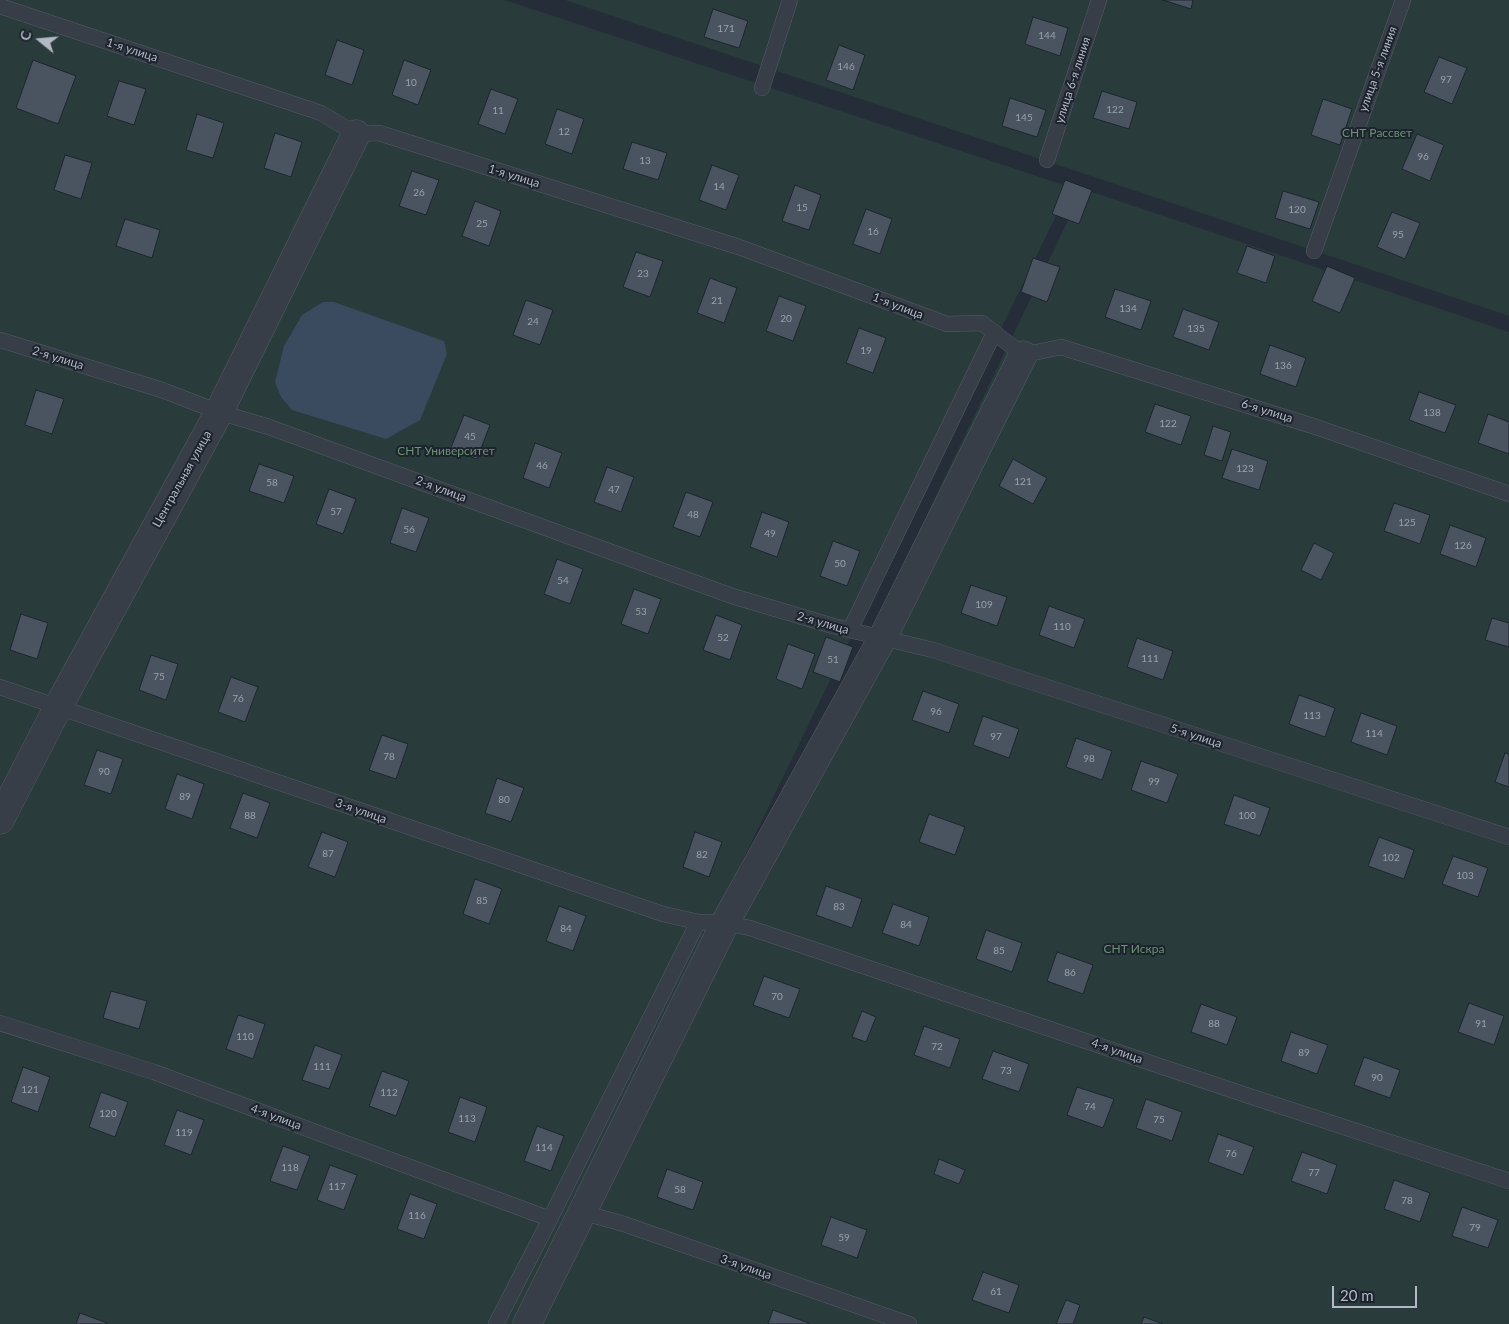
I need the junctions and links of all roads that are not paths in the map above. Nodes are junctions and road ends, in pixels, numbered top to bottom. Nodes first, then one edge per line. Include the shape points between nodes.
1 (790, 0) edge
2 (1099, 0) edge
3 (1403, 0) edge
4 (0, 6) edge
5 (762, 88) dead end
6 (356, 134) junction
7 (1047, 160) dead end
8 (1314, 251) dead end
9 (994, 333) junction
10 (0, 340) edge
11 (1023, 355) junction
12 (219, 412) junction
13 (1509, 494) edge
14 (850, 630) junction
15 (882, 639) junction
16 (0, 687) edge
17 (58, 706) junction
18 (0, 820) edge
19 (1509, 837) edge
20 (698, 922) junction
21 (725, 923) junction
22 (0, 1023) edge
23 (1509, 1181) edge
24 (581, 1212) junction
25 (550, 1219) junction
26 (496, 1324) edge
27 (527, 1324) edge
28 (909, 1324) edge

1 - 5 lane
2 - 7 lane, улица 6-я линия
3 - 8 lane, улица 5-я линия
4 - 6 lane, 1-я улица via 321,114
6 - 9 lane, 1-я улица via 380,133 739,247 947,324 982,323
6 - 12 street, Центральная улица
9 - 11 lane, 1-я улица
9 - 14 lane
10 - 12 lane, 2-я улица via 162,390
11 - 13 lane, 6-я улица via 1061,347 1316,427
11 - 15 street
12 - 14 lane, 2-я улица via 269,427 732,596
12 - 17 street, Центральная улица
14 - 15 lane, 2-я улица
15 - 19 lane, 5-я улица via 933,650
15 - 21 street
16 - 17 lane, 3-я улица
17 - 18 street, Центральная улица
17 - 20 lane, 3-я улица via 654,911
20 - 21 lane, 3-я улица
20 - 25 lane
21 - 23 lane, 4-я улица via 750,928
21 - 24 street
22 - 25 lane, 4-я улица via 154,1072
24 - 27 street
24 - 28 lane, 3-я улица via 624,1224
25 - 26 lane

